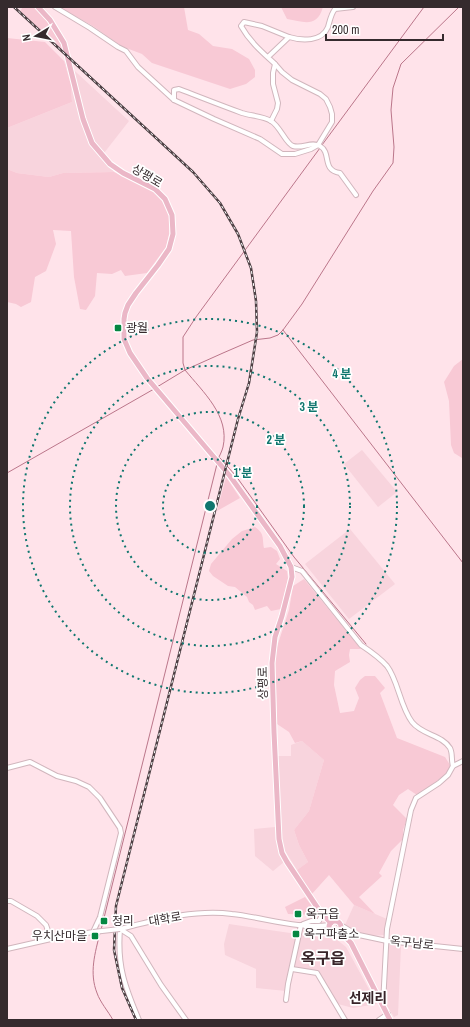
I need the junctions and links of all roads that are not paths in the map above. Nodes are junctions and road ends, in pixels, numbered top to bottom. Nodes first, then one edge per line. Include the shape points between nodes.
1 (38, 7) edge
2 (55, 7) edge
3 (353, 7) edge
4 (289, 37) junction
5 (268, 57) junction
6 (275, 64) junction
7 (174, 100) junction
8 (271, 121) junction
9 (320, 146) junction
10 (356, 195) dead end
11 (291, 567) junction
12 (452, 757) junction
13 (463, 761) edge
14 (453, 766) junction
15 (7, 768) edge
16 (7, 901) edge
17 (321, 913) junction
18 (330, 924) junction
19 (339, 924) junction
20 (300, 925) junction
21 (120, 929) junction
22 (93, 932) junction
23 (335, 933) junction
24 (360, 936) junction
25 (50, 939) junction
26 (387, 941) junction
27 (7, 949) edge
28 (463, 949) edge
29 (292, 969) junction
30 (286, 1000) dead end
31 (382, 1004) junction
32 (388, 1014) junction
33 (139, 1020) edge
34 (186, 1020) edge
35 (345, 1020) edge
36 (379, 1020) edge
37 (390, 1020) edge

1 - 11 main road, 상평로 via 50,20 64,44 92,143 110,164 155,190 165,199 172,215 173,234 169,249 128,305 124,319 124,339 130,353 139,368 222,465 280,546
2 - 7 street via 126,51 138,67
3 - 4 street via 335,9 328,28 316,39
4 - 5 street
4 - 5 street via 244,22 241,26 246,34
5 - 6 street
6 - 8 street via 273,84 278,103
6 - 9 street via 292,80 326,99 332,114 332,122
7 - 8 street via 174,90 178,89
7 - 9 street via 260,139 282,154 295,154
8 - 9 street via 289,144
9 - 10 street via 326,151 329,167 340,173
11 - 12 street via 302,571 361,645 387,667 413,724 446,744 451,750
11 - 17 main road, 상평로 via 292,577 275,637 272,662 278,828 282,853
12 - 13 street via 455,761
12 - 14 street
13 - 14 street
14 - 26 street via 439,783 416,798 411,810 387,929
15 - 22 street via 30,762 57,776 76,781 100,798 120,828 122,834 100,917
16 - 25 street via 37,916 46,925
17 - 18 main road, 상평로
17 - 20 street via 319,921
18 - 19 main road
18 - 20 street, 대학로
18 - 23 main road via 330,930
19 - 23 main road via 341,928
19 - 24 street
20 - 21 street, 대학로 via 231,913 202,913
20 - 23 street, 대학로
20 - 29 street
21 - 22 street, 대학로, bridge
21 - 33 street via 118,947 121,970
21 - 34 street via 131,936
22 - 25 street, 대학로
23 - 24 street, 옥구남로
23 - 31 main road via 351,943
24 - 26 street, 옥구남로
25 - 27 street, 대학로
26 - 28 street, 옥구남로
26 - 31 street
29 - 30 street
29 - 35 street via 317,973
31 - 32 main road
32 - 36 street
32 - 37 main road

